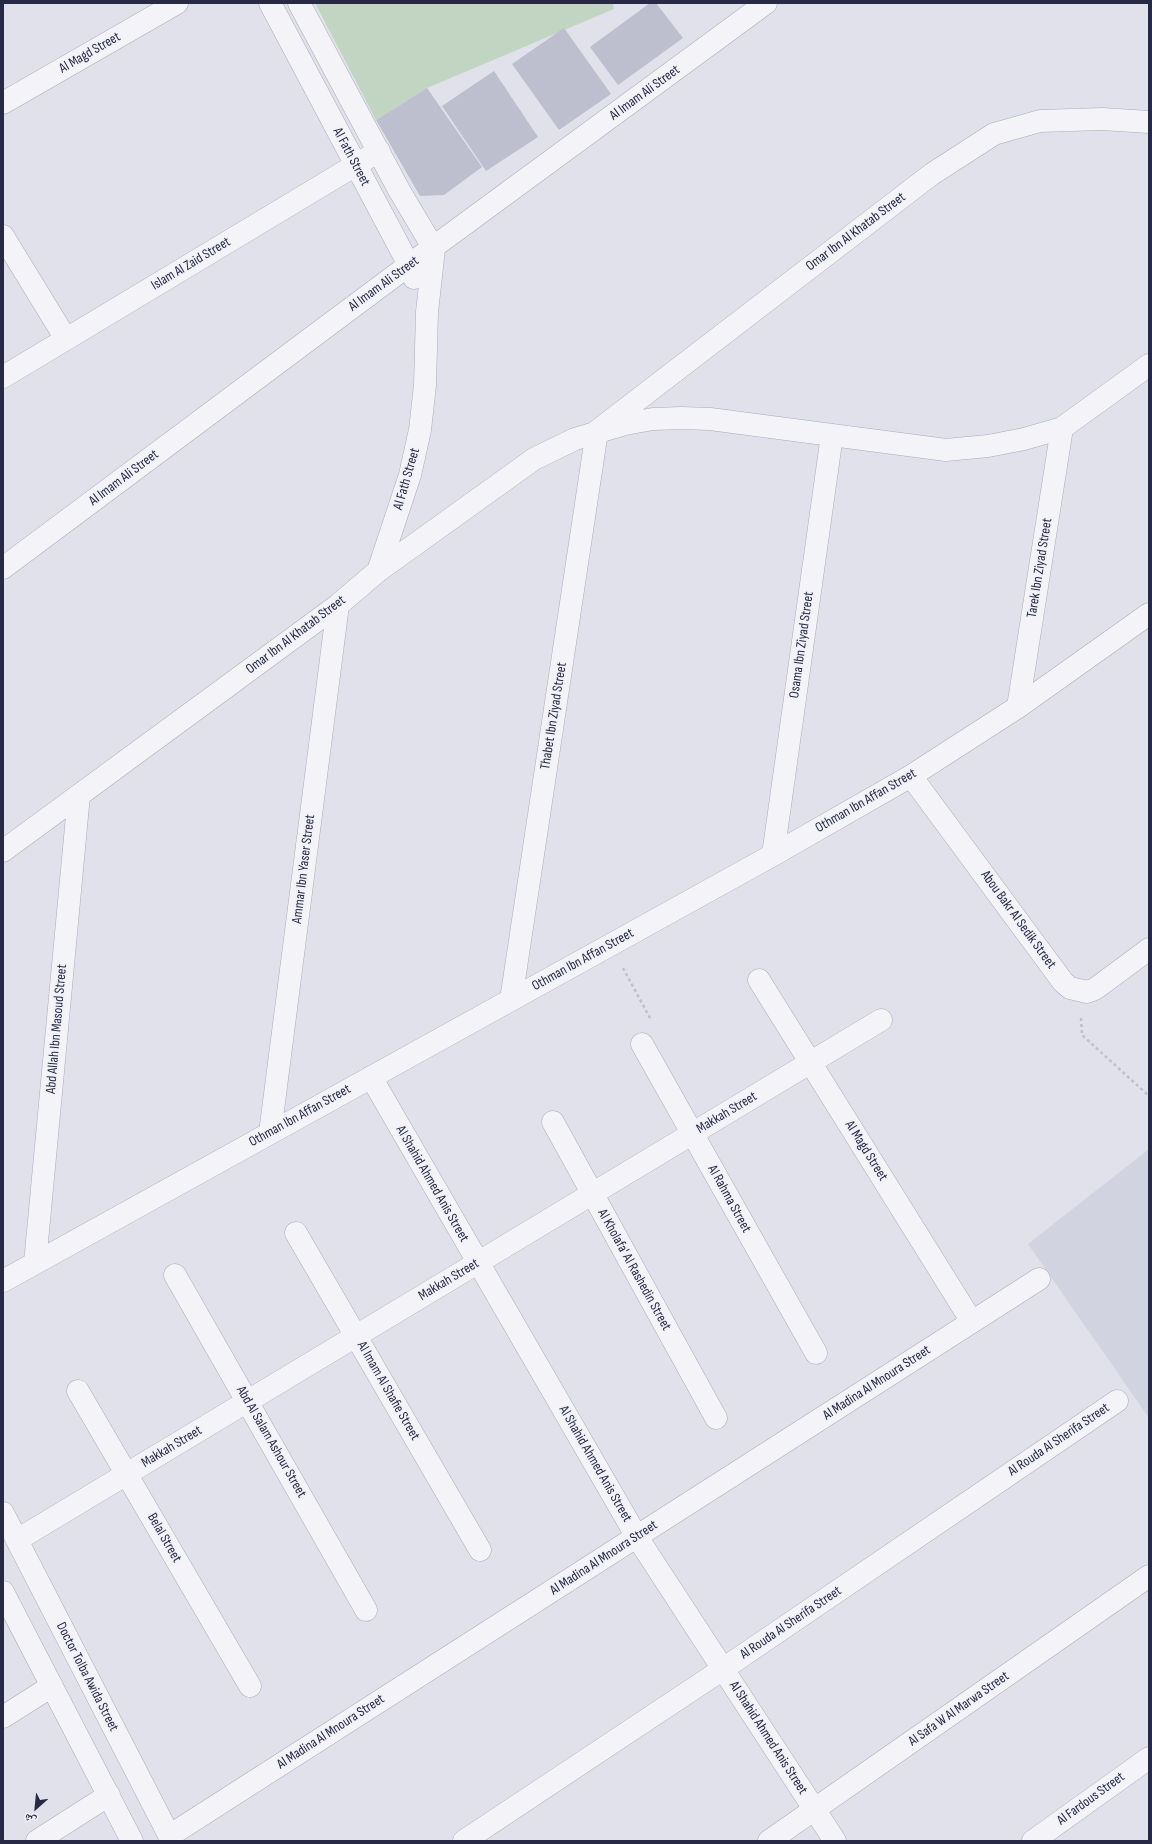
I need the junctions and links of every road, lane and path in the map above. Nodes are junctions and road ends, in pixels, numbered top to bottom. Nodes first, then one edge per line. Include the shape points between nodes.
1 (176, 3) edge
2 (270, 3) edge
3 (299, 3) edge
4 (766, 3) edge
5 (3, 103) edge
6 (1149, 122) edge
7 (379, 151) junction
8 (355, 166) junction
9 (3, 236) edge
10 (434, 249) junction
11 (409, 266) junction
12 (427, 312) junction
13 (66, 339) junction
14 (1149, 366) edge
15 (3, 377) edge
16 (1062, 428) junction
17 (597, 431) junction
18 (832, 435) junction
19 (3, 568) edge
20 (378, 571) junction
21 (338, 605) junction
22 (1149, 614) edge
23 (1018, 707) junction
24 (911, 776) junction
25 (79, 795) junction
26 (3, 851) edge
27 (773, 855) junction
28 (610, 945) junction
29 (1149, 949) edge
30 (759, 980) dead end
31 (1078, 991) junction
32 (511, 1000) junction
33 (881, 1020) dead end
34 (642, 1044) joint
35 (810, 1063) junction
36 (370, 1077) junction
37 (1149, 1096) edge
38 (552, 1122) dead end
39 (270, 1133) junction
40 (693, 1134) junction
41 (592, 1194) junction
42 (296, 1233) dead end
43 (35, 1263) junction
44 (478, 1263) junction
45 (175, 1275) dead end
46 (1039, 1280) dead end
47 (3, 1281) edge
48 (972, 1322) junction
49 (356, 1336) junction
50 (816, 1353) dead end
51 (78, 1390) dead end
52 (1117, 1401) dead end
53 (248, 1402) junction
54 (716, 1418) dead end
55 (127, 1474) junction
56 (3, 1513) edge
57 (637, 1537) junction
58 (17, 1540) junction
59 (480, 1550) dead end
60 (1149, 1576) edge
61 (3, 1592) edge
62 (366, 1610) dead end
63 (723, 1669) junction
64 (52, 1686) junction
65 (250, 1686) dead end
66 (3, 1717) edge
67 (1149, 1758) edge
68 (109, 1795) junction
69 (814, 1809) junction
70 (170, 1838) edge
71 (37, 1841) edge
72 (132, 1841) edge
73 (464, 1841) edge
74 (769, 1841) edge
75 (835, 1841) edge
76 (1033, 1841) edge

1 - 5 street, Al Magd Street
2 - 8 street, Al Fath Street
3 - 7 street, Al Fath Street
4 - 10 street, Al Imam Ali Street
6 - 17 street, Omar Ibn Al Khatab Street via 1102,119 1040,121 994,134 932,174
7 - 8 street, Islam Al Zaid Street
7 - 10 street, Al Fath Street
8 - 11 street, Al Fath Street
8 - 13 street, Islam Al Zaid Street
9 - 13 street
10 - 11 street, Al Imam Ali Street
10 - 12 street, Al Fath Street
11 - 12 street, Al Fath Street
11 - 19 street, Al Imam Ali Street
12 - 20 street, Al Fath Street via 425,385 420,430 410,475
13 - 15 street, Islam Al Zaid Street
14 - 16 street, Omar Ibn Al Khatab Street
16 - 18 street, Omar Ibn Al Khatab Street via 1016,441 946,450
16 - 23 street, Tarek Ibn Ziyad Street
17 - 18 street, Omar Ibn Al Khatab Street via 653,419 682,418 710,419
17 - 20 street, Omar Ibn Al Khatab Street via 534,459
17 - 32 street, Thabet Ibn Ziyad Street
18 - 27 street, Osama Ibn Ziyad Street
20 - 21 street, Omar Ibn Al Khatab Street
21 - 25 street, Omar Ibn Al Khatab Street
21 - 39 street, Ammar Ibn Yaser Street
22 - 23 street, Othman Ibn Affan Street
23 - 24 street, Othman Ibn Affan Street
24 - 27 street, Othman Ibn Affan Street
24 - 31 street, Abou Bakr Al Sedik Street via 1063,982
25 - 26 street, Omar Ibn Al Khatab Street
25 - 43 street, Abd Allah Ibn Masoud Street
27 - 28 street, Othman Ibn Affan Street
28 - 32 street, Othman Ibn Affan Street
28 - 34 path via 656,1031
29 - 31 street via 1099,987 1087,992
30 - 35 street, Al Magd Street
31 - 37 path via 1082,1035
32 - 36 street, Othman Ibn Affan Street
33 - 35 street, Makkah Street
34 - 40 street, Al Rahma Street
35 - 40 street, Makkah Street
35 - 48 street, Al Magd Street
36 - 39 street, Othman Ibn Affan Street
36 - 44 street, Al Shahid Ahmed Anis Street
38 - 41 street, Al Kholafa' Al Rashedin Street
39 - 43 street, Othman Ibn Affan Street
40 - 41 street, Makkah Street
40 - 50 street, Al Rahma Street
41 - 44 street, Makkah Street
41 - 54 street, Al Kholafa' Al Rashedin Street
42 - 49 street, Al Imam Al Shafie Street
43 - 47 street, Othman Ibn Affan Street
44 - 49 street, Makkah Street
44 - 57 street, Al Shahid Ahmed Anis Street
45 - 53 street, Abd Al Salam Ashour Street
46 - 48 street, Al Madina Al Mnoura Street
48 - 57 street, Al Madina Al Mnoura Street
49 - 53 street, Makkah Street
49 - 59 street, Al Imam Al Shafie Street
51 - 55 street, Belal Street
52 - 63 street, Al Rouda Al Sherifa Street
53 - 55 street, Makkah Street
53 - 62 street, Abd Al Salam Ashour Street
55 - 58 street, Makkah Street
55 - 65 street, Belal Street
56 - 58 street, Doctor Tolba Awida Street
57 - 63 street, Al Shahid Ahmed Anis Street
57 - 70 street, Al Madina Al Mnoura Street
58 - 70 street, Doctor Tolba Awida Street
60 - 69 street, Al Safa W Al Marwa Street
61 - 64 street
63 - 69 street, Al Shahid Ahmed Anis Street
63 - 73 street, Al Rouda Al Sherifa Street
64 - 66 street
64 - 68 street
67 - 76 street, Al Fardous Street
68 - 71 street
68 - 72 street
69 - 74 street, Al Safa W Al Marwa Street
69 - 75 street, Al Shahid Ahmed Anis Street

